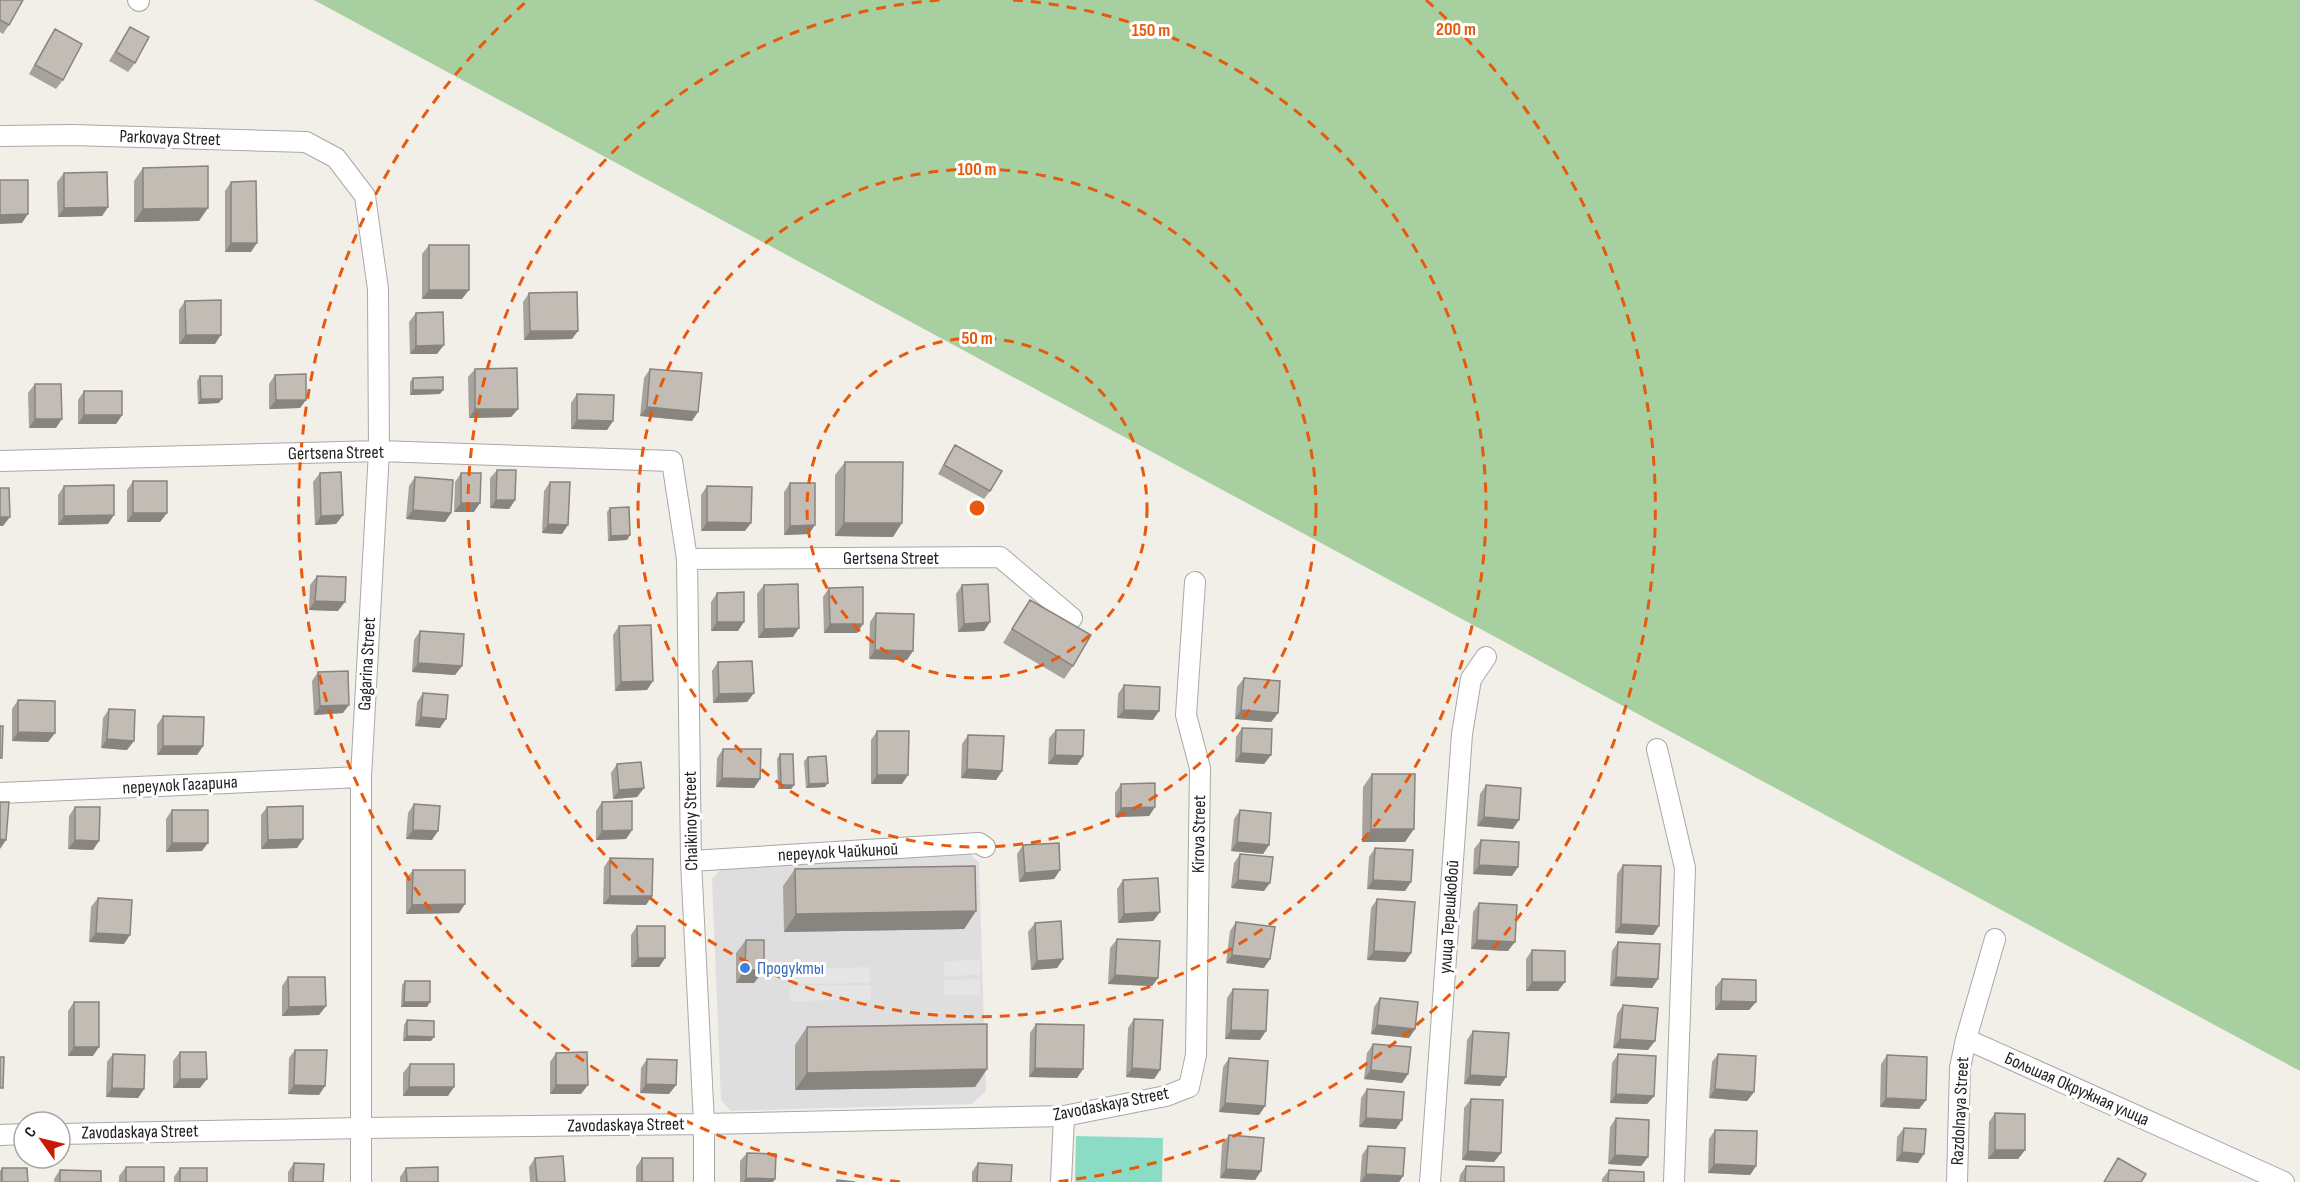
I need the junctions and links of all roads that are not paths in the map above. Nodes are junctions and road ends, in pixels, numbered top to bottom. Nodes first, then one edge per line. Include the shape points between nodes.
1 (0, 136) edge
2 (336, 158) joint
3 (379, 452) junction
4 (0, 461) edge
5 (672, 461) joint
6 (687, 559) junction
7 (1195, 582) dead end
8 (1072, 618) dead end
9 (1486, 657) dead end
10 (1658, 748) dead end
11 (361, 777) junction
12 (0, 793) edge
13 (985, 847) dead end
14 (691, 861) junction
15 (1995, 939) dead end
16 (1966, 1039) junction
17 (1189, 1087) joint
18 (1064, 1116) junction
19 (704, 1124) junction
20 (361, 1128) junction
21 (72, 1134) edge
22 (361, 1182) edge
23 (704, 1182) edge
24 (1061, 1182) edge
25 (1430, 1182) edge
26 (1674, 1182) edge
27 (1957, 1182) edge
28 (2284, 1182) edge

1 - 2 street, Parkovaya Street via 306,142
2 - 3 street, Gagarina Street via 365,196 378,289
3 - 4 street, Gertsena Street
3 - 5 street, Gertsena Street
3 - 11 street, Gagarina Street
5 - 6 street, Chaikinoy Street
6 - 8 street, Gertsena Street via 1000,557
6 - 14 street, Chaikinoy Street
7 - 17 street, Kirova Street via 1186,715 1200,768 1196,1055
9 - 25 street, улица Терешковой via 1471,679 1462,734
10 - 26 street via 1685,868
11 - 12 street, переулок Гагарина
11 - 20 street, Gagarina Street
13 - 14 street, переулок Чайкиной via 978,843
14 - 19 street, Chaikinoy Street
15 - 16 street
16 - 27 street, Razdolnaya Street via 1960,1068
16 - 28 street, Большая Окружная улица
17 - 18 street, Zavodaskaya Street via 1166,1096
18 - 19 street, Zavodaskaya Street
18 - 24 street
19 - 20 street, Zavodaskaya Street
19 - 23 street, Chaikinoy Street
20 - 21 street, Zavodaskaya Street
20 - 22 street, Gagarina Street

